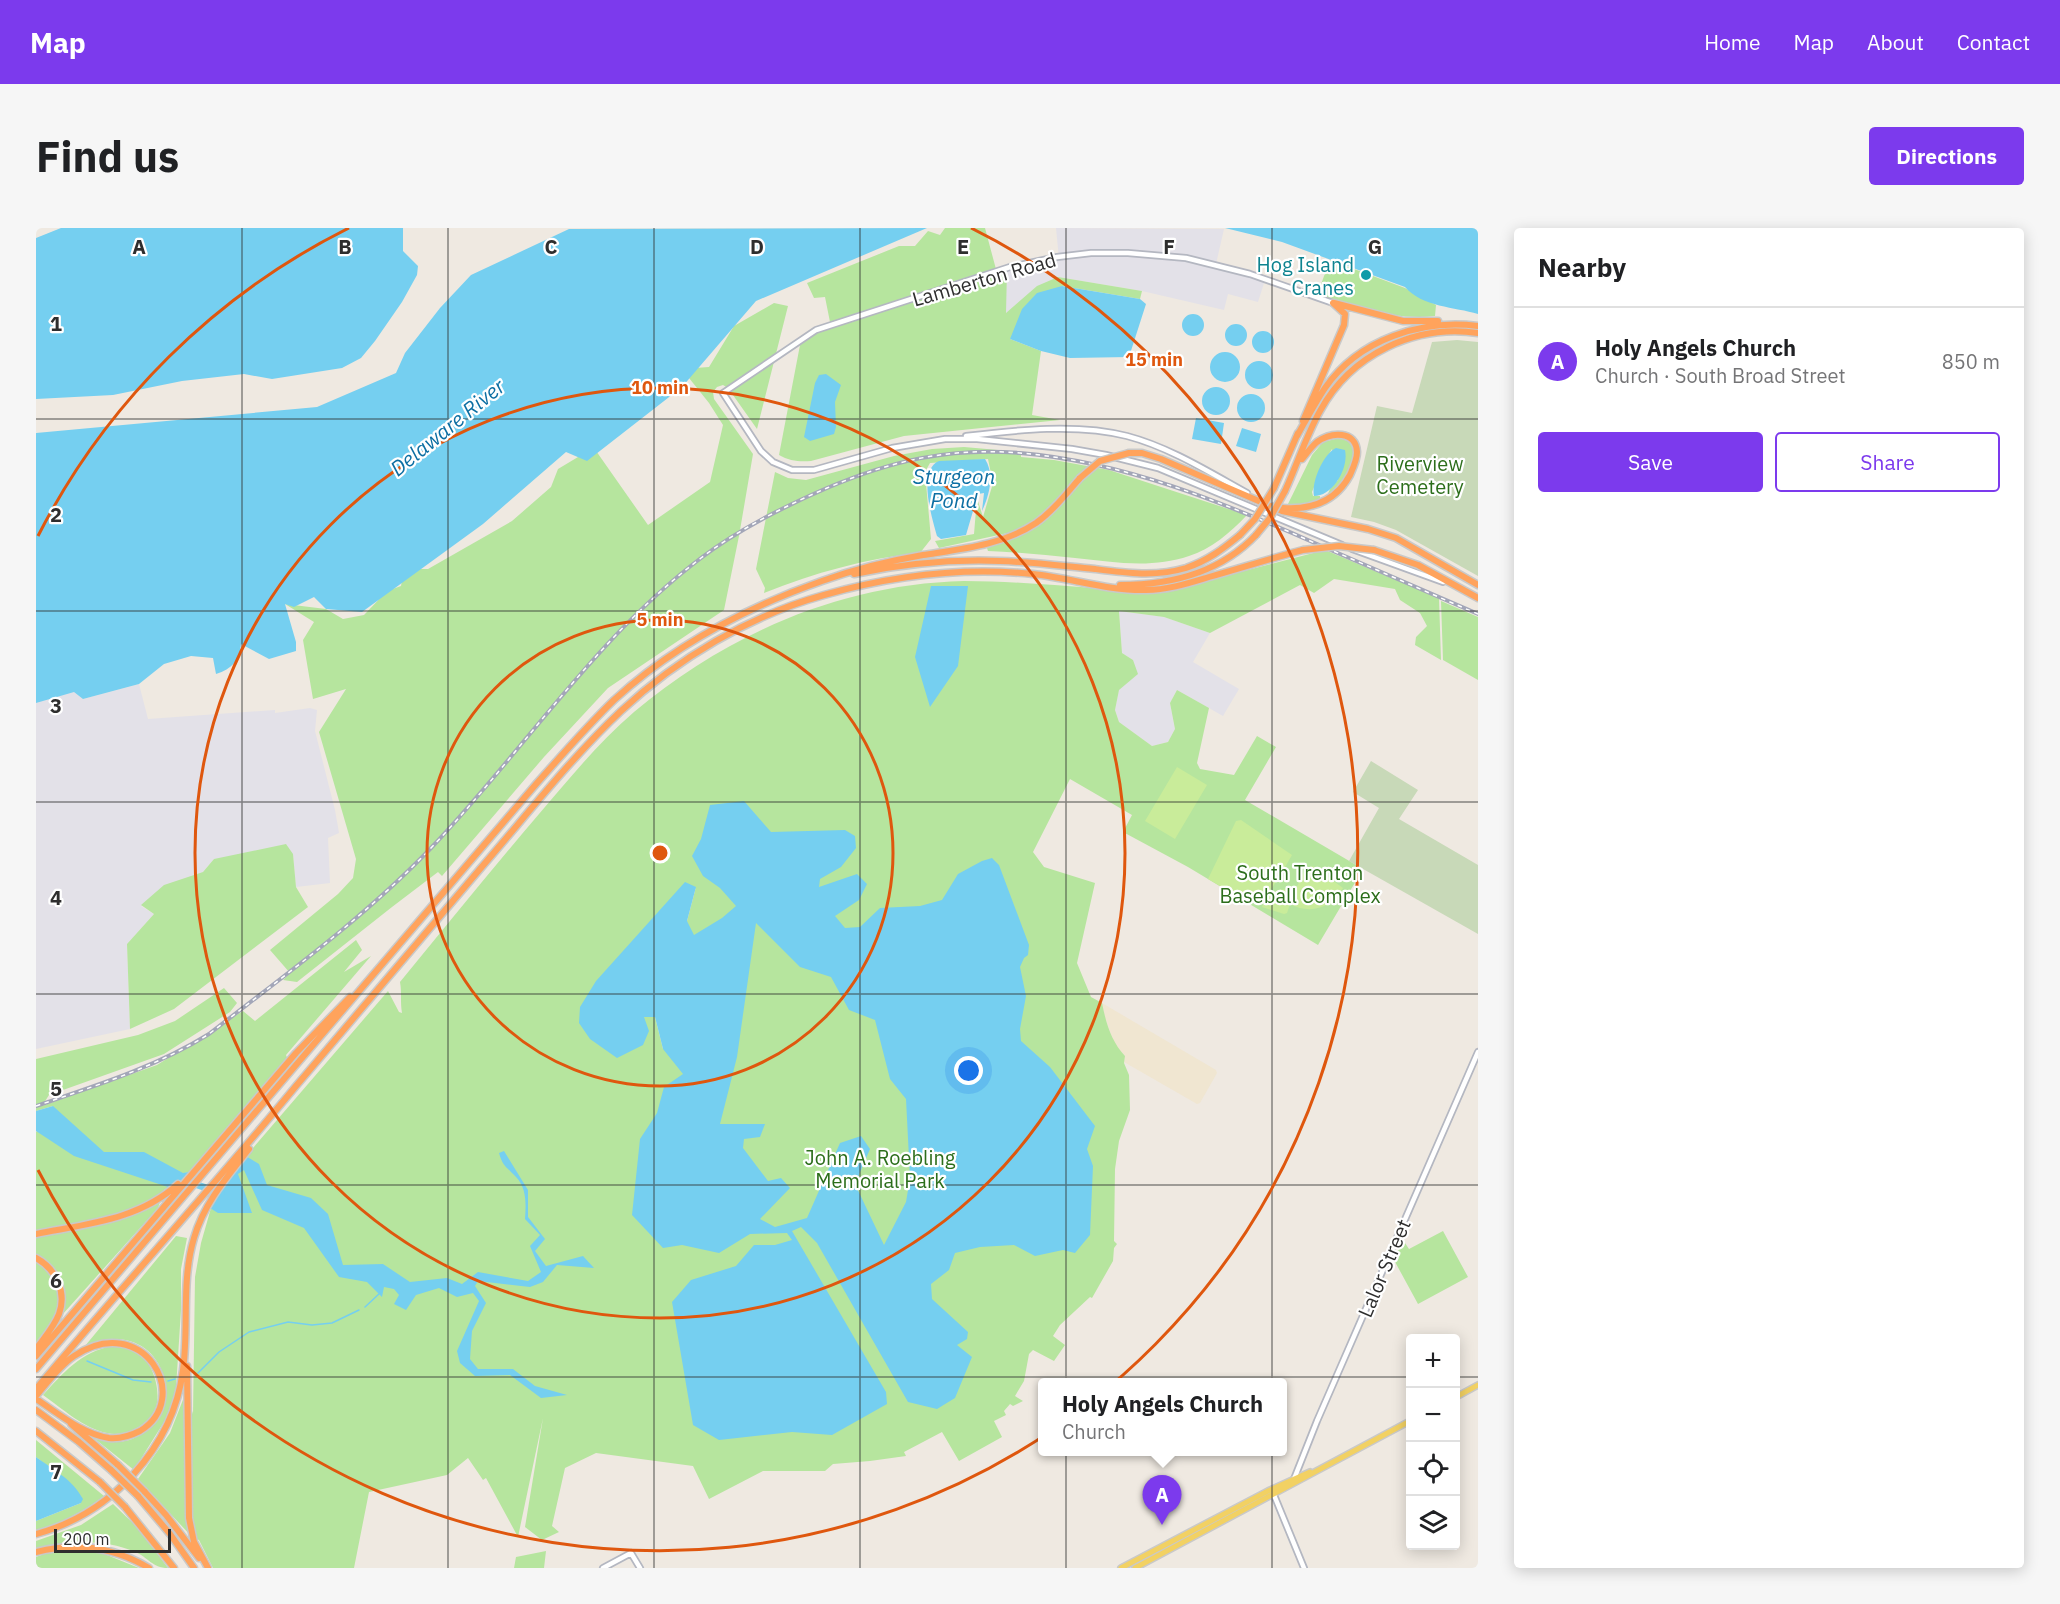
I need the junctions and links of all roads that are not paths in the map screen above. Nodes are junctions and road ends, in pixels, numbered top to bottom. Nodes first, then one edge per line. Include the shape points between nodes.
1 (1333, 303) junction
2 (1463, 324) junction
3 (1478, 326) edge
4 (1478, 333) edge
5 (1297, 436) junction
6 (955, 439) junction
7 (1298, 464) junction
8 (1263, 502) junction
9 (1272, 506) junction
10 (1081, 581) junction
11 (1478, 585) edge
12 (1465, 591) junction
13 (785, 595) junction
14 (1478, 598) edge
15 (364, 985) junction
16 (356, 1015) junction
17 (1478, 1052) edge
18 (166, 1198) junction
19 (36, 1234) edge
20 (36, 1258) edge
21 (185, 1323) junction
22 (36, 1349) edge
23 (36, 1356) edge
24 (36, 1369) edge
25 (1478, 1385) edge
26 (1460, 1394) edge
27 (36, 1395) edge
28 (38, 1411) edge
29 (59, 1414) junction
30 (1406, 1423) edge
31 (36, 1431) edge
32 (1328, 1465) junction
33 (1294, 1478) junction
34 (1293, 1485) junction
35 (141, 1493) junction
36 (1274, 1495) junction
37 (36, 1534) edge
38 (36, 1552) edge
39 (149, 1568) edge
40 (174, 1568) edge
41 (194, 1568) edge
42 (207, 1568) edge
43 (603, 1568) edge
44 (640, 1568) edge
45 (1121, 1568) edge
46 (1136, 1568) edge
47 (1304, 1568) edge

1 - 2 highway via 1403,321 1448,320
1 - 5 highway via 1344,314 1344,325
1 - 6 street, Lamberton Road via 1250,274 1186,258 1120,252 1057,257 1010,267 817,330 723,393 761,451 773,462 792,470 814,470 892,448
2 - 3 highway
2 - 5 highway via 1433,325 1404,332 1364,351 1325,387
4 - 7 highway via 1448,331 1417,336 1372,355 1347,375 1325,402
5 - 13 highway, bridge via 1255,519 1207,559 1186,568 1166,573 1134,573 1021,562 946,561 853,574
6 - 8 street via 1062,428 1108,431 1161,448
6 - 12 street via 1072,449 1158,468 1372,558
7 - 9 highway via 1315,444 1330,435 1344,435 1356,446 1352,472 1330,498 1306,508
7 - 10 highway, bridge via 1270,518 1256,535 1204,572 1136,585
8 - 9 highway
8 - 13 highway, bridge via 1155,456 1129,453 1100,461 1048,514 1017,534 866,567
9 - 11 highway via 1396,538
10 - 12 highway, bridge via 1130,590 1170,588 1303,550 1339,546 1396,555
10 - 16 highway via 994,572 886,581 789,606 708,646 649,687 603,729
12 - 14 highway
13 - 15 highway via 734,617 686,645 614,701 537,783
15 - 18 highway via 341,1004
15 - 24 highway
16 - 21 highway via 219,1186 205,1209 188,1264
16 - 27 highway
17 - 33 street, Lalor Street
18 - 19 highway via 122,1217
18 - 23 highway
20 - 22 highway via 54,1273 62,1295 59,1314
21 - 37 highway via 180,1390 166,1426 147,1458 101,1504 65,1525
21 - 42 highway via 189,1518 194,1542
25 - 26 main road
27 - 29 highway
27 - 29 highway via 69,1360 101,1344 119,1342 133,1346 154,1364 160,1377 162,1391 153,1419 126,1437 93,1433
28 - 35 highway, bridge
29 - 35 highway, bridge via 118,1465
30 - 32 main road
31 - 40 highway, bridge via 100,1482
32 - 33 main road
32 - 34 main road
33 - 34 street, Lalor Street
33 - 45 main road
34 - 36 main road
35 - 41 highway
35 - 42 highway via 170,1520
36 - 46 main road
36 - 47 street
38 - 39 highway via 98,1548
43 - 44 street via 631,1553

